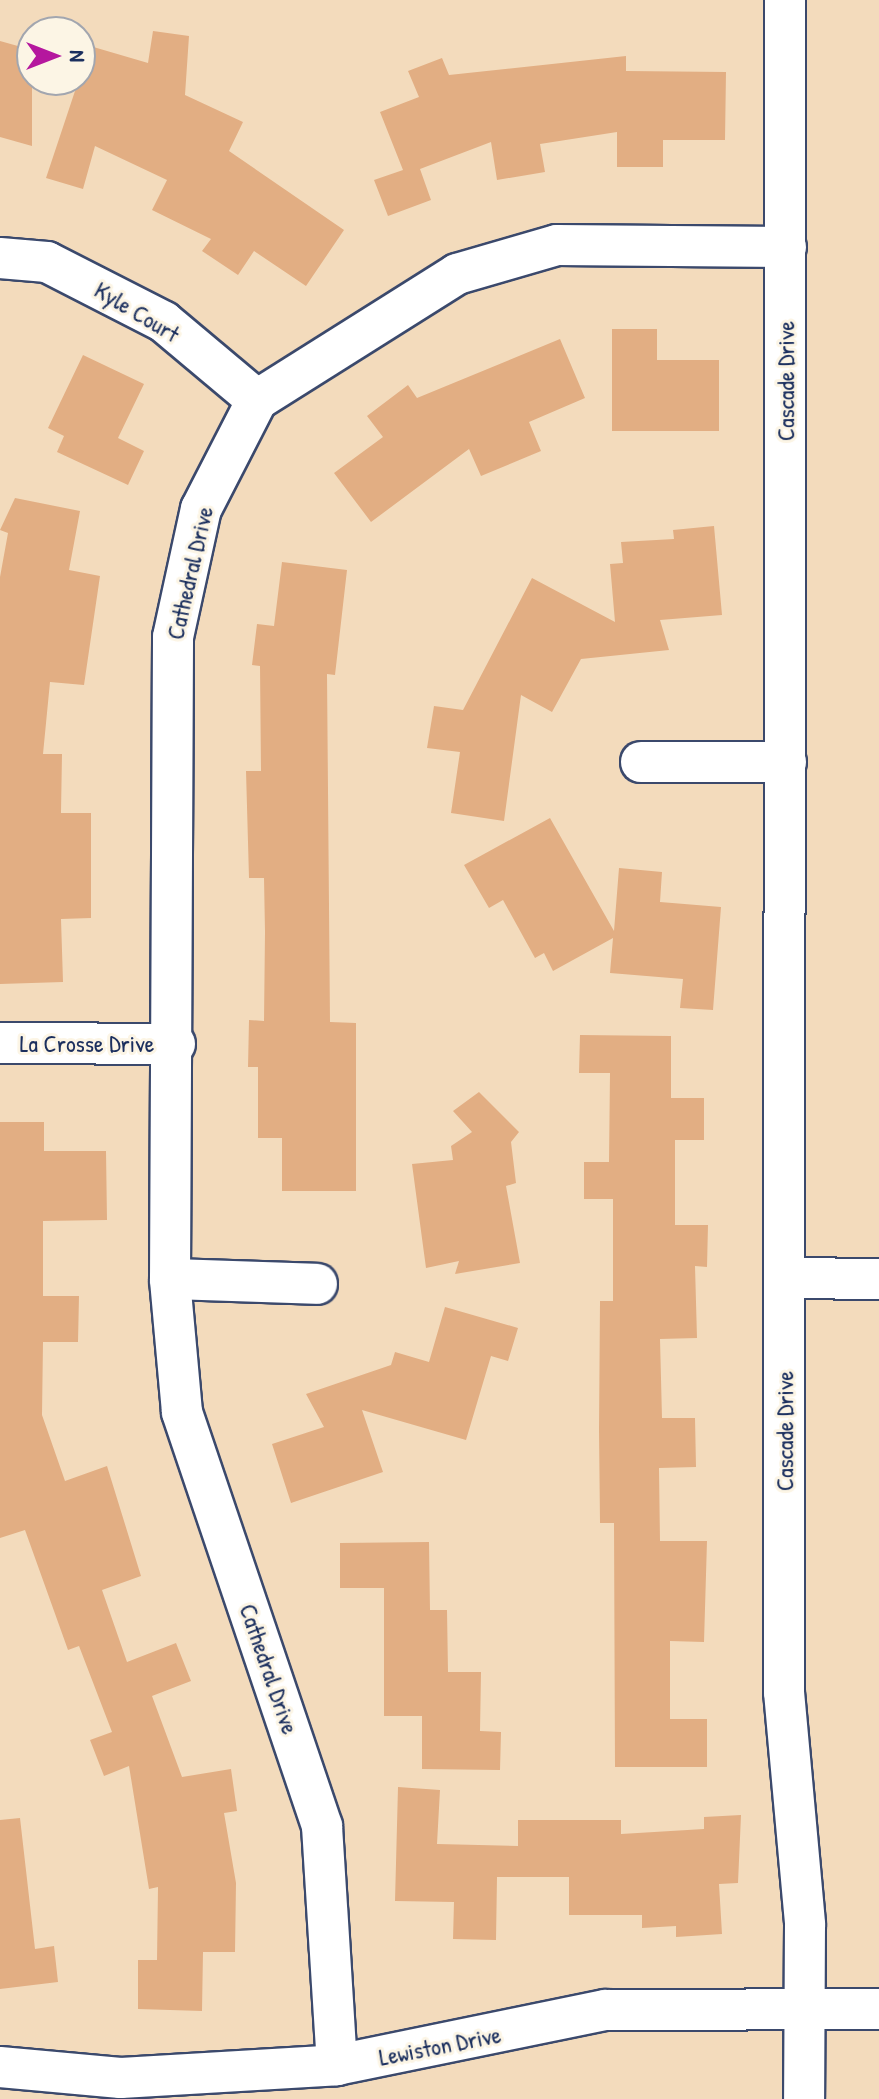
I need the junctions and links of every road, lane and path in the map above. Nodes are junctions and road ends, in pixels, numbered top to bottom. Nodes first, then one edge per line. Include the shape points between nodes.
1 (785, 0) edge
2 (786, 247) junction
3 (0, 258) edge
4 (257, 400) junction
5 (641, 762) dead end
6 (786, 762) junction
7 (0, 1043) edge
8 (175, 1044) junction
9 (786, 1278) junction
10 (170, 1279) junction
11 (879, 1279) edge
12 (317, 1284) dead end
13 (805, 2009) junction
14 (879, 2009) edge
15 (337, 2065) junction
16 (0, 2067) edge
17 (804, 2099) edge

1 - 2 street, Cascade Drive
2 - 4 street via 557,245 457,274
2 - 6 street, Cascade Drive
3 - 4 street, Kyle Court via 47,262 164,322
4 - 8 street, Cathedral Drive via 201,509 173,637
5 - 6 street
6 - 9 street, Cascade Drive
7 - 8 street, La Crosse Drive
8 - 10 street, Cathedral Drive
9 - 11 street
9 - 13 street, Cascade Drive via 784,1692
10 - 12 street
10 - 15 street, Cathedral Drive via 182,1412 322,1826
13 - 14 street, Lewiston Drive
13 - 15 street, Lewiston Drive via 605,2010
13 - 17 street, Cascade Drive
15 - 16 street, Lewiston Drive via 121,2078

